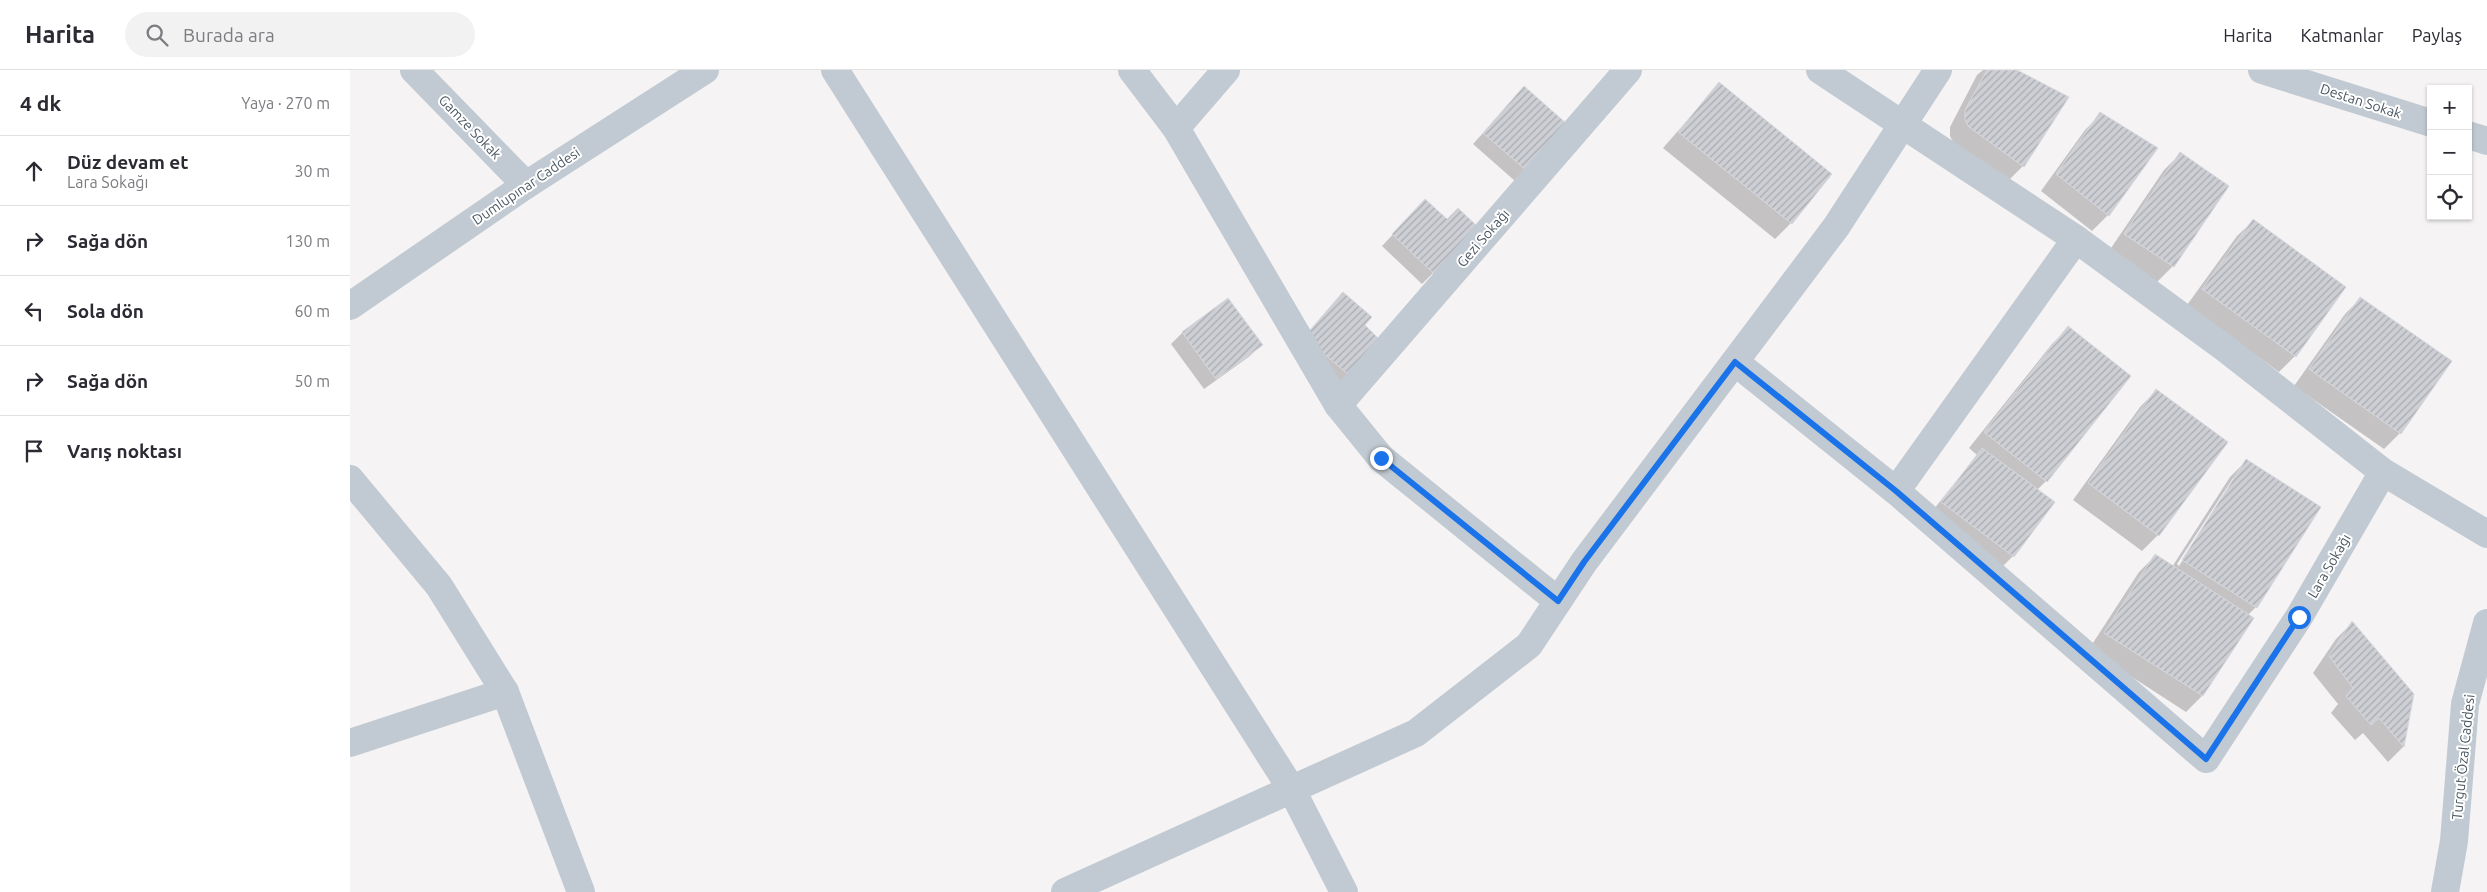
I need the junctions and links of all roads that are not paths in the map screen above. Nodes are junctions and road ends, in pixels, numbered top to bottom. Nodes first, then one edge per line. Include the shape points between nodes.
1 (414, 70) edge
2 (705, 70) edge
3 (835, 70) edge
4 (1132, 70) edge
5 (1226, 70) edge
6 (1628, 70) edge
7 (1820, 70) edge
8 (1938, 70) edge
9 (2262, 70) edge
10 (2427, 122) edge
11 (1903, 126) junction
12 (1176, 128) junction
13 (2472, 136) edge
14 (2487, 141) edge
15 (526, 184) junction
16 (2076, 239) junction
17 (350, 306) edge
18 (1735, 362) junction
19 (1338, 405) junction
20 (2383, 472) junction
21 (350, 479) edge
22 (1896, 491) junction
23 (2487, 534) edge
24 (1558, 601) junction
25 (2487, 623) edge
26 (505, 692) junction
27 (350, 743) edge
28 (1292, 790) junction
29 (581, 892) edge
30 (1065, 892) edge
31 (1344, 892) edge
32 (2445, 892) edge

1 - 15 street, Gamze Sokak
2 - 15 street, Dumlupınar Caddesi
3 - 28 street
4 - 12 street
5 - 12 street
6 - 19 street, Gezi Sokağı
7 - 11 street
8 - 11 street
9 - 10 street, Destan Sokak
11 - 16 street
11 - 18 street via 1836,227
12 - 19 street
13 - 14 street
15 - 17 street, Dumlupınar Caddesi
16 - 20 street via 2226,349
16 - 22 street
18 - 22 street
18 - 24 street
19 - 24 street via 1381,458
20 - 22 street, Lara Sokağı via 2299,617 2206,759
20 - 23 street
21 - 26 street via 439,586
24 - 28 street via 1529,644 1416,733
25 - 32 street, Turgut Özal Caddesi via 2465,704 2454,841
26 - 27 street
26 - 29 street
28 - 30 street
28 - 31 street

